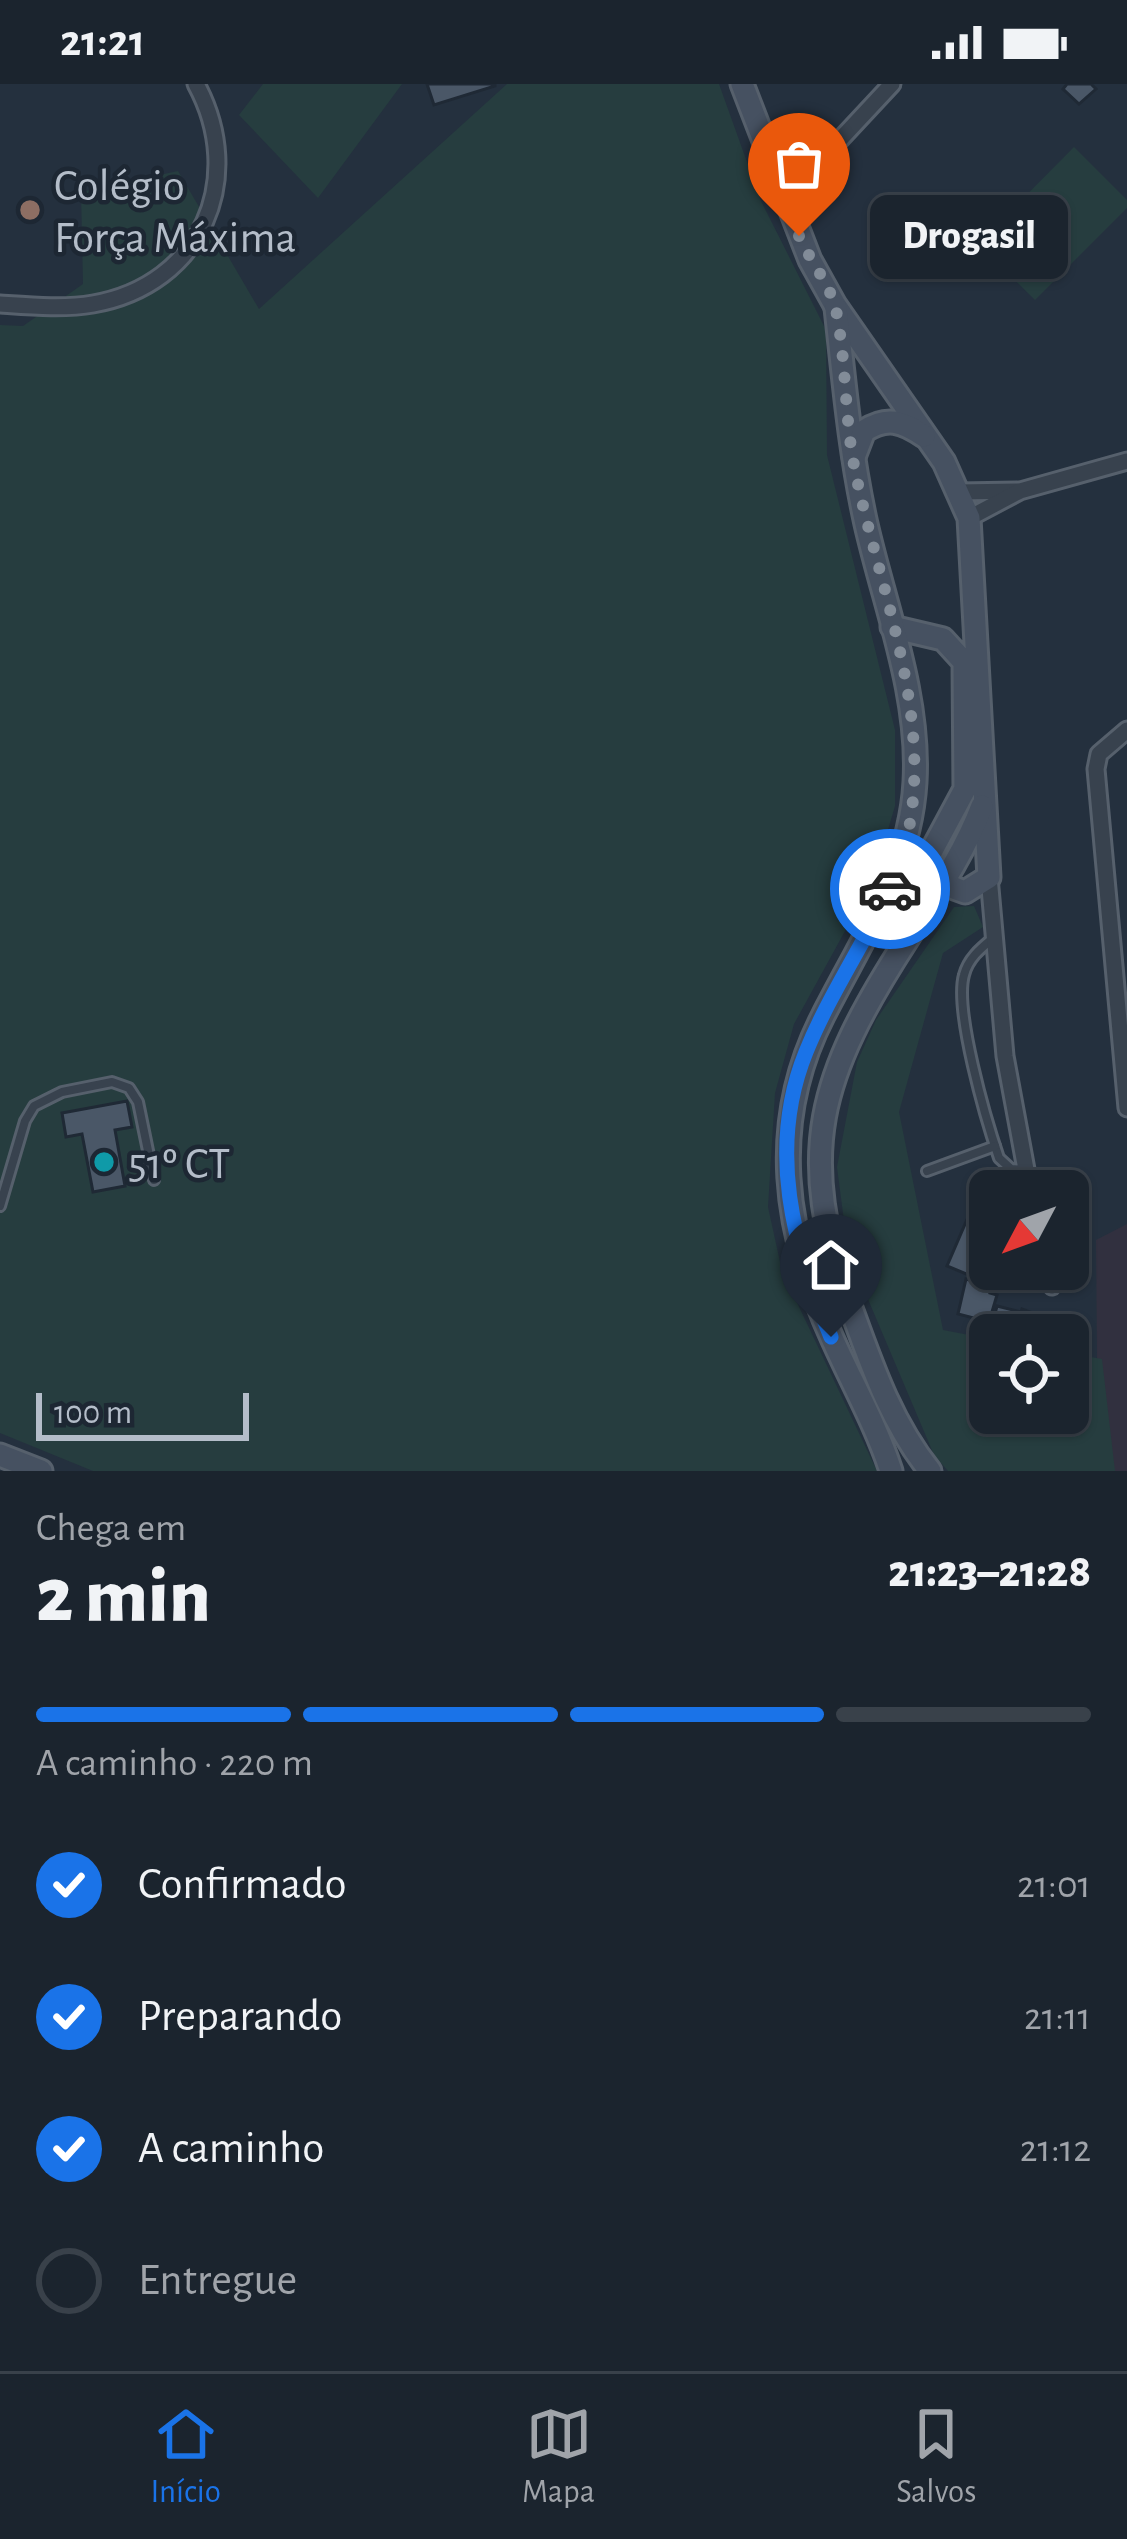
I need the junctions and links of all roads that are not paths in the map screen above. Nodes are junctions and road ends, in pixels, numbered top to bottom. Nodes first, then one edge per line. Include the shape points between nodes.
1 (196, 84) edge
2 (217, 84) edge
3 (742, 84) edge
4 (892, 84) edge
5 (207, 105) junction
6 (781, 189) junction
7 (0, 304) edge
8 (835, 304) junction
9 (929, 440) junction
10 (853, 461) junction
11 (1127, 461) edge
12 (1020, 491) junction
13 (959, 492) junction
14 (969, 518) junction
15 (976, 604) junction
16 (892, 627) junction
17 (943, 639) junction
18 (1127, 730) edge
19 (985, 800) junction
20 (989, 877) junction
21 (942, 885) junction
22 (964, 892) junction
23 (990, 911) junction
24 (993, 938) junction
25 (1122, 1019) edge
26 (1127, 1108) edge
27 (995, 1146) junction
28 (1025, 1170) joint
29 (927, 1171) dead end
30 (154, 1180) dead end
31 (0, 1206) edge
32 (0, 1455) edge
33 (893, 1465) edge
34 (40, 1471) edge
35 (930, 1471) edge

1 - 5 street
2 - 5 street
3 - 6 street
4 - 6 street via 809,172
5 - 7 street via 218,185 196,244 146,285 94,304
6 - 8 street
8 - 9 street
8 - 10 street
9 - 10 street via 885,421 864,431
9 - 13 street
10 - 16 street
11 - 12 street
12 - 13 street
12 - 14 street
13 - 14 street
14 - 15 street
15 - 17 street via 961,633
15 - 19 street
16 - 17 street
16 - 33 street via 915,753 910,830 889,893 806,1053 786,1157 806,1274
17 - 21 street via 964,662 965,789 929,856
18 - 25 street via 1099,754 1096,770
19 - 20 street
19 - 21 street
20 - 22 street
20 - 23 street
21 - 22 street
21 - 35 street via 842,1056 819,1169 832,1253 877,1380
22 - 23 street
23 - 24 street
24 - 27 lane via 968,962 961,992
24 - 28 street
25 - 26 street
27 - 28 lane via 1004,1165
27 - 29 lane
30 - 31 lane via 135,1095 112,1082 34,1106
32 - 34 street

